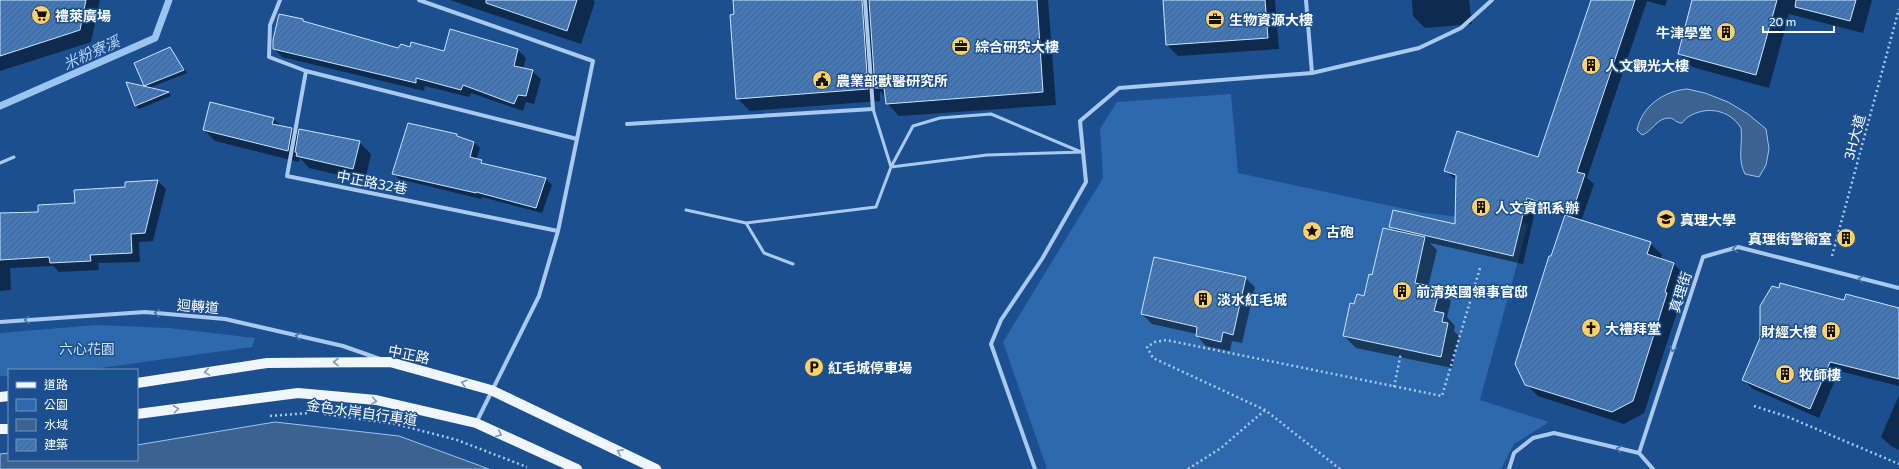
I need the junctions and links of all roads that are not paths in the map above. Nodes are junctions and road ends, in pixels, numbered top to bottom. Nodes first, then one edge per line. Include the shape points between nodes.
1 (280, 0) edge
2 (418, 0) edge
3 (865, 0) edge
4 (1306, 0) edge
5 (1492, 0) edge
6 (306, 71) junction
7 (1312, 73) junction
8 (873, 109) junction
9 (627, 124) dead end
10 (577, 139) junction
11 (1083, 152) junction
12 (14, 157) dead end
13 (0, 163) edge
14 (891, 167) junction
15 (686, 210) dead end
16 (746, 223) junction
17 (558, 231) junction
18 (793, 264) dead end
19 (1899, 288) edge
20 (0, 322) edge
21 (390, 362) junction
22 (138, 382) edge
23 (491, 390) junction
24 (138, 414) edge
25 (476, 423) junction
26 (1639, 453) junction
27 (577, 469) edge
28 (656, 469) edge
29 (1035, 469) edge
30 (1509, 469) edge
31 (1653, 469) edge

1 - 6 street via 270,25 269,58
2 - 10 street via 593,61
3 - 8 street
4 - 7 street
5 - 7 street via 1461,28 1419,48
6 - 10 street
6 - 17 street, 中正路32巷 via 287,176
7 - 11 street via 1119,88 1080,121
8 - 9 street
8 - 14 lane
10 - 17 street
11 - 14 lane via 987,155
11 - 14 lane via 991,114 940,118 913,126
11 - 29 street via 1086,182 1042,259 1001,320 991,344
12 - 13 lane
14 - 16 lane via 876,206
15 - 16 lane
16 - 18 lane via 764,253
17 - 23 street via 539,296
19 -> 26 street, 真理街 via 1738,247 1703,257
21 -> 20 street, 迴轉道 via 343,346 226,319 145,312
21 -> 22 main road, 中正路 via 267,363
23 -> 21 main road, 中正路
23 - 25 street
28 -> 23 main road, 中正路
24 -> 25 main road via 298,393 376,400
25 -> 27 main road
26 -> 30 street via 1554,433 1533,438 1514,453
26 - 31 street

